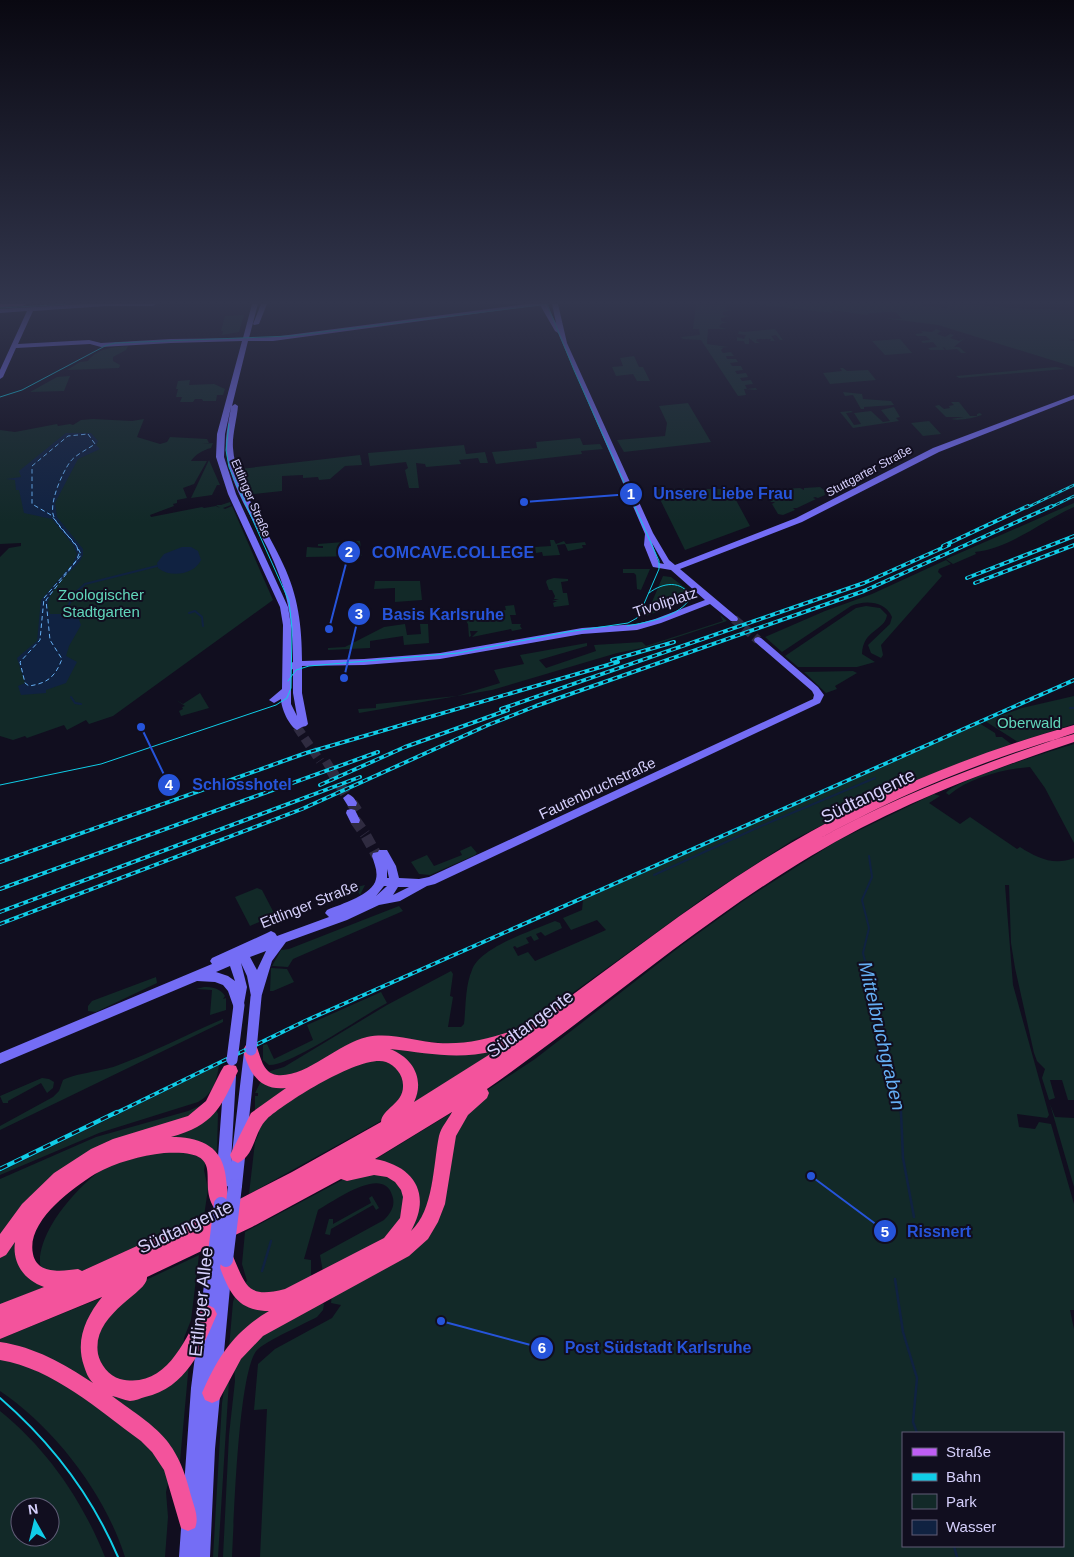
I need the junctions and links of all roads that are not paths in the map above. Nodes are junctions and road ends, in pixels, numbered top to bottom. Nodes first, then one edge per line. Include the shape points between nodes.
1 (241, 377) edge
2 (579, 377) edge
3 (1074, 396) edge
4 (229, 421) junction
5 (649, 534) junction
6 (674, 571) junction
7 (282, 572) junction
8 (270, 574) junction
9 (709, 598) junction
10 (734, 619) tunnel mouth
11 (596, 629) junction
12 (758, 640) tunnel mouth
13 (364, 662) junction
14 (296, 664) junction
15 (286, 671) junction
16 (296, 678) junction
17 (285, 691) junction
18 (274, 700) dead end
19 (1074, 729) edge
20 (1074, 738) edge
21 (382, 882) junction
22 (394, 883) junction
23 (423, 883) junction
24 (376, 901) junction
25 (287, 937) junction
26 (237, 954) junction
27 (195, 978) junction
28 (164, 989) junction
29 (257, 995) junction
30 (239, 1005) junction
31 (538, 1028) junction
32 (251, 1050) junction
33 (0, 1059) edge
34 (231, 1065) junction
35 (501, 1071) junction
36 (372, 1137) junction
37 (238, 1155) junction
38 (321, 1182) junction
39 (224, 1194) junction
40 (0, 1249) edge
41 (168, 1259) junction
42 (220, 1265) junction
43 (92, 1276) junction
44 (321, 1286) junction
45 (0, 1313) edge
46 (208, 1314) junction
47 (0, 1330) edge
48 (0, 1350) edge
49 (212, 1393) junction
50 (188, 1521) junction
51 (187, 1557) edge
52 (202, 1557) edge

1 - 4 main road, Ettlinger Straße
2 - 5 main road
3 - 6 main road, Stuttgarter Straße via 941,448 799,520
4 - 7 main road, Ettlinger Straße via 232,465
4 - 8 main road, Ettlinger Straße via 220,450 222,468
5 - 6 main road
5 - 6 main road via 648,544 656,565
6 - 9 main road
7 - 8 main road
7 - 14 main road, Ettlinger Straße via 295,615
8 - 15 main road, Ettlinger Straße via 285,611
9 - 10 main road
9 - 11 main road, Tivoliplatz via 636,622
9 - 11 main road, Tivoliplatz via 650,624
11 - 13 main road via 459,654
12 - 23 main road, Fautenbruchstraße via 815,689 819,697 816,702
13 - 14 main road
13 - 16 main road via 314,667
14 - 15 main road
14 - 16 main road, Ettlinger Straße
15 - 17 main road, Ettlinger Straße
16 - 17 main road, Ettlinger Straße via 300,726 287,709
17 - 18 main road
19 - 31 highway, Südtangente via 945,773 824,830 732,887
20 - 35 highway, Südtangente via 931,789 808,851 724,906
21 - 22 main road, Fautenbruchstraße
21 - 22 main road via 380,854 394,872
21 - 26 main road, Ettlinger Straße via 363,900
22 - 23 main road, Fautenbruchstraße
22 - 24 main road, Ettlinger Straße via 389,892
23 - 24 main road via 397,898
24 - 25 main road, Ettlinger Straße
25 - 26 main road, Ettlinger Straße
25 - 29 main road via 272,949 267,958
26 - 27 main road
26 - 28 main road via 181,978
26 - 29 main road via 250,968
26 - 30 main road, Ettlinger Allee via 241,983
27 - 28 main road
27 - 30 main road via 212,976 229,982
28 - 33 main road
29 - 32 main road, Ettlinger Allee, bridge
30 - 34 main road, Ettlinger Allee, bridge
31 - 32 highway via 496,1045 464,1051 393,1043 366,1044 284,1082 261,1074
31 - 36 highway, Südtangente via 469,1077
32 - 37 main road, Ettlinger Allee
34 - 39 main road, Ettlinger Allee
34 - 40 highway via 216,1101 201,1116 181,1126 119,1144 63,1174 29,1207
35 - 38 highway, Südtangente
35 - 44 highway via 462,1110 448,1134 436,1204 422,1233 403,1250
36 - 37 highway via 405,1104 411,1085 409,1073 400,1062 379,1053 348,1061 267,1110 254,1121 245,1146
36 - 43 highway, Südtangente via 193,1231
37 - 39 main road, Ettlinger Allee
38 - 41 highway, Südtangente
38 - 44 highway via 361,1168 381,1167 402,1179 410,1192 412,1204 408,1222 397,1238
39 - 42 main road, Ettlinger Allee, bridge
39 - 42 main road, Ettlinger Allee, bridge
39 - 43 highway via 212,1159 201,1149 184,1145 132,1150 88,1170 50,1199 35,1216 26,1230 23,1254 29,1268 46,1278
41 - 46 highway via 121,1290 98,1314 88,1346 94,1372 103,1382 125,1390 139,1390 162,1382 186,1360
41 - 47 highway, Südtangente
42 - 44 highway via 246,1297 261,1302
42 - 46 main road, Ettlinger Allee
42 - 49 main road, Ettlinger Allee
43 - 45 highway, Südtangente
44 - 49 highway via 267,1321 246,1339 234,1352
46 - 50 main road, Ettlinger Allee
48 - 50 highway via 31,1357 148,1434 161,1446 177,1476
49 - 52 main road, Ettlinger Allee
50 - 51 main road, Ettlinger Allee

